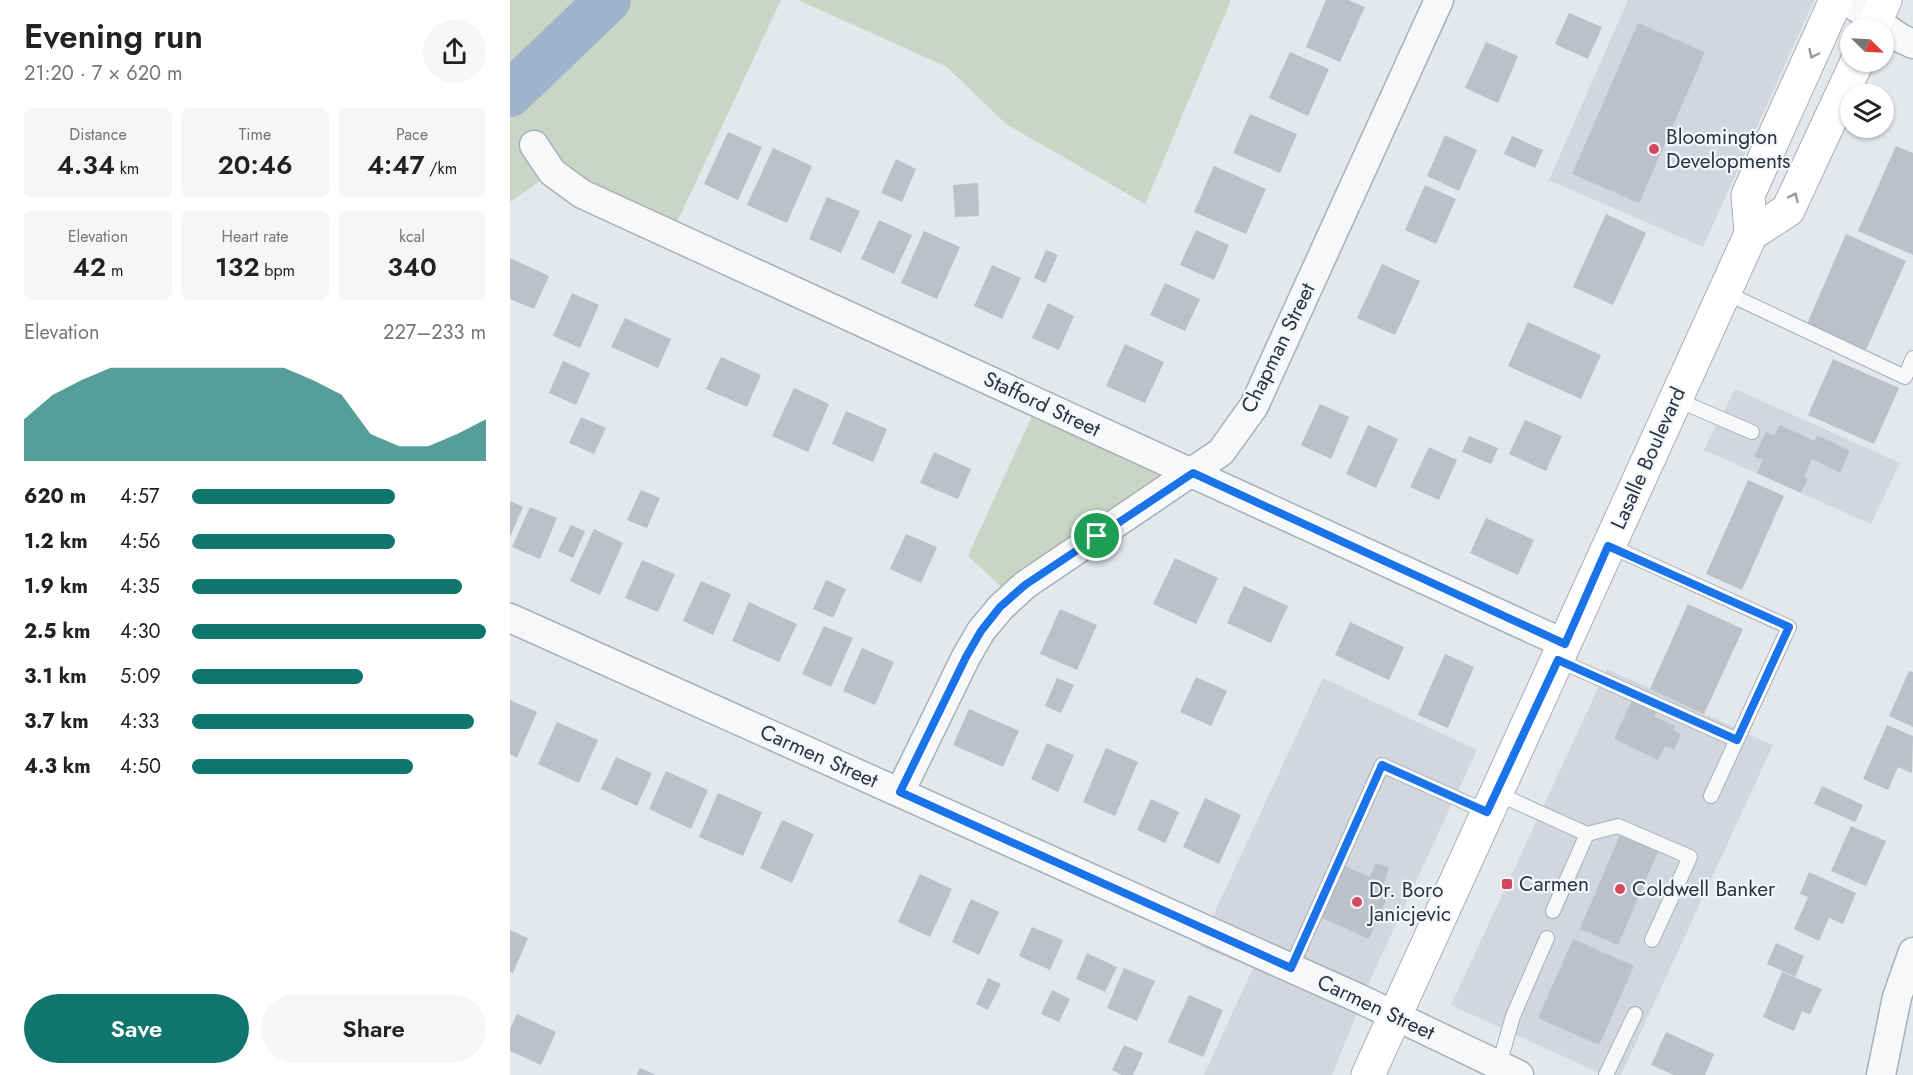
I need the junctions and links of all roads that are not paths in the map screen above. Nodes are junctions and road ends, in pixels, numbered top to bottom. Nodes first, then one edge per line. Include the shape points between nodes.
1 (1439, 0) edge
2 (1836, 0) edge
3 (1846, 0) edge
4 (1877, 16) edge
5 (1913, 44) edge
6 (1852, 72) edge
7 (534, 146) dead end
8 (1751, 234) junction
9 (1724, 292) junction
10 (1913, 358) edge
11 (1675, 399) junction
12 (1752, 432) dead end
13 (1193, 473) junction
14 (1608, 546) junction
15 (510, 618) edge
16 (1561, 652) junction
17 (1737, 740) junction
18 (900, 792) junction
19 (1711, 796) dead end
20 (1492, 803) junction
21 (1587, 834) junction
22 (1553, 912) dead end
23 (1547, 938) dead end
24 (1652, 940) dead end
25 (1913, 952) edge
26 (1291, 968) junction
27 (1635, 1014) dead end
28 (1394, 1015) junction
29 (1509, 1070) edge
30 (1368, 1075) edge
31 (1606, 1075) edge
32 (1881, 1075) edge

1 - 13 street, Chapman Street via 1254,406 1221,453
2 -> 8 main road, Lasalle Boulevard via 1748,195
3 - 4 street
4 - 5 street
8 -> 6 main road via 1788,210
7 - 13 street, Stafford Street via 552,172 582,194
8 - 9 main road, Lasalle Boulevard
9 - 10 lane via 1905,377
9 - 11 main road, Lasalle Boulevard
11 - 12 lane
11 - 14 main road, Lasalle Boulevard
13 - 16 street, Stafford Street
13 - 18 street, Chapman Street via 1025,585 1000,607 966,657
14 - 16 main road, Lasalle Boulevard
14 - 17 lane via 1789,627
15 - 18 street, Carmen Street
16 - 17 lane
16 - 20 main road, Lasalle Boulevard
17 - 19 lane
18 - 26 street, Carmen Street
20 - 21 lane
20 - 26 lane via 1382,765
20 - 28 main road, Lasalle Boulevard
21 - 22 lane
21 - 24 lane via 1618,826 1690,857
23 - 29 lane via 1513,1016
25 - 32 street via 1898,997
26 - 28 street, Carmen Street
27 - 31 lane
28 - 29 street, Carmen Street
28 - 30 main road, Lasalle Boulevard

